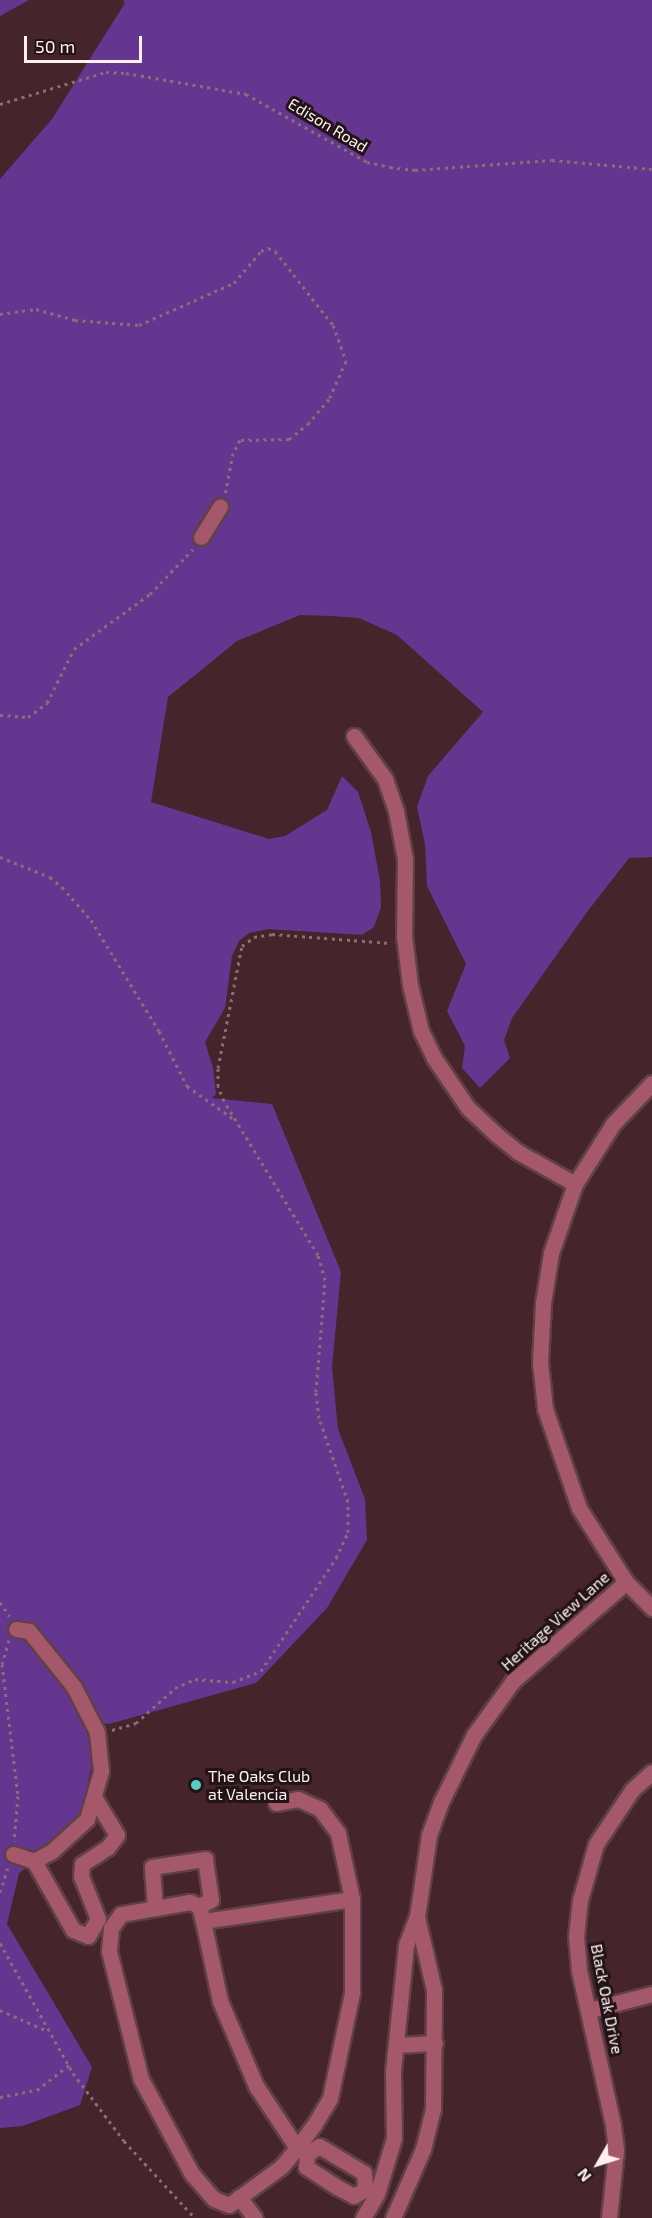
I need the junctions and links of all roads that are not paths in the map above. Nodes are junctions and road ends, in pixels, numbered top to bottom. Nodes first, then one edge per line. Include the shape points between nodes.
1 (220, 507) road end
2 (201, 537) road end
3 (354, 736) dead end
4 (652, 1083) edge
5 (575, 1184) junction
6 (626, 1582) junction
7 (652, 1608) edge
8 (16, 1629) road end
9 (652, 1772) edge
10 (94, 1797) junction
11 (276, 1803) dead end
12 (13, 1854) road end
13 (34, 1861) junction
14 (352, 1899) junction
15 (155, 1908) junction
16 (201, 1914) junction
17 (417, 1917) junction
18 (87, 1936) junction
19 (110, 1943) junction
20 (652, 1995) edge
21 (590, 2010) junction
22 (435, 2043) junction
23 (396, 2045) junction
24 (302, 2151) junction
25 (371, 2191) junction
26 (239, 2197) junction
27 (400, 2203) junction
28 (255, 2218) edge
29 (363, 2218) edge
30 (393, 2218) edge
31 (609, 2218) edge

1 - 2 street
3 - 5 street via 385,779 396,811 405,859 404,944 421,1031 452,1088 468,1108 518,1152
4 - 5 street via 613,1124
5 - 6 street via 551,1253 543,1303 540,1362 545,1409 579,1508
6 - 7 street
6 - 17 street, Heritage View Lane via 513,1681 474,1735 429,1835
8 - 10 street via 29,1631 74,1687 97,1732 101,1771
9 - 21 street, Black Oak Drive via 612,1817 587,1869 576,1937 579,1970
10 - 13 street via 87,1819 52,1851
10 - 18 street via 117,1835 108,1847 82,1864 81,1876 98,1919
11 - 14 street via 298,1799 320,1809 338,1833
12 - 13 street
13 - 18 street via 73,1930
14 - 16 street
14 - 24 street via 352,1994 330,2098
15 - 16 street via 190,1902
15 - 16 street via 152,1867 205,1859 211,1900
15 - 19 street via 121,1914 111,1928
16 - 24 street via 224,2012 256,2086
17 - 22 street, Heritage View Lane via 434,1990
17 - 23 street, Heritage View Lane via 406,1945
18 - 19 street
19 - 26 street via 141,2079 192,2174 214,2199 229,2205
20 - 21 street
21 - 31 street, Black Oak Drive via 616,2150
22 - 23 street
22 - 27 street, Heritage View Lane via 433,2109 423,2149
23 - 25 street, Heritage View Lane via 394,2138
24 - 25 street via 319,2146 364,2173
24 - 25 street via 306,2167 336,2187 354,2196
24 - 26 street
25 - 27 street
25 - 29 street, Heritage View Lane
26 - 28 street
27 - 30 street, Heritage View Lane

